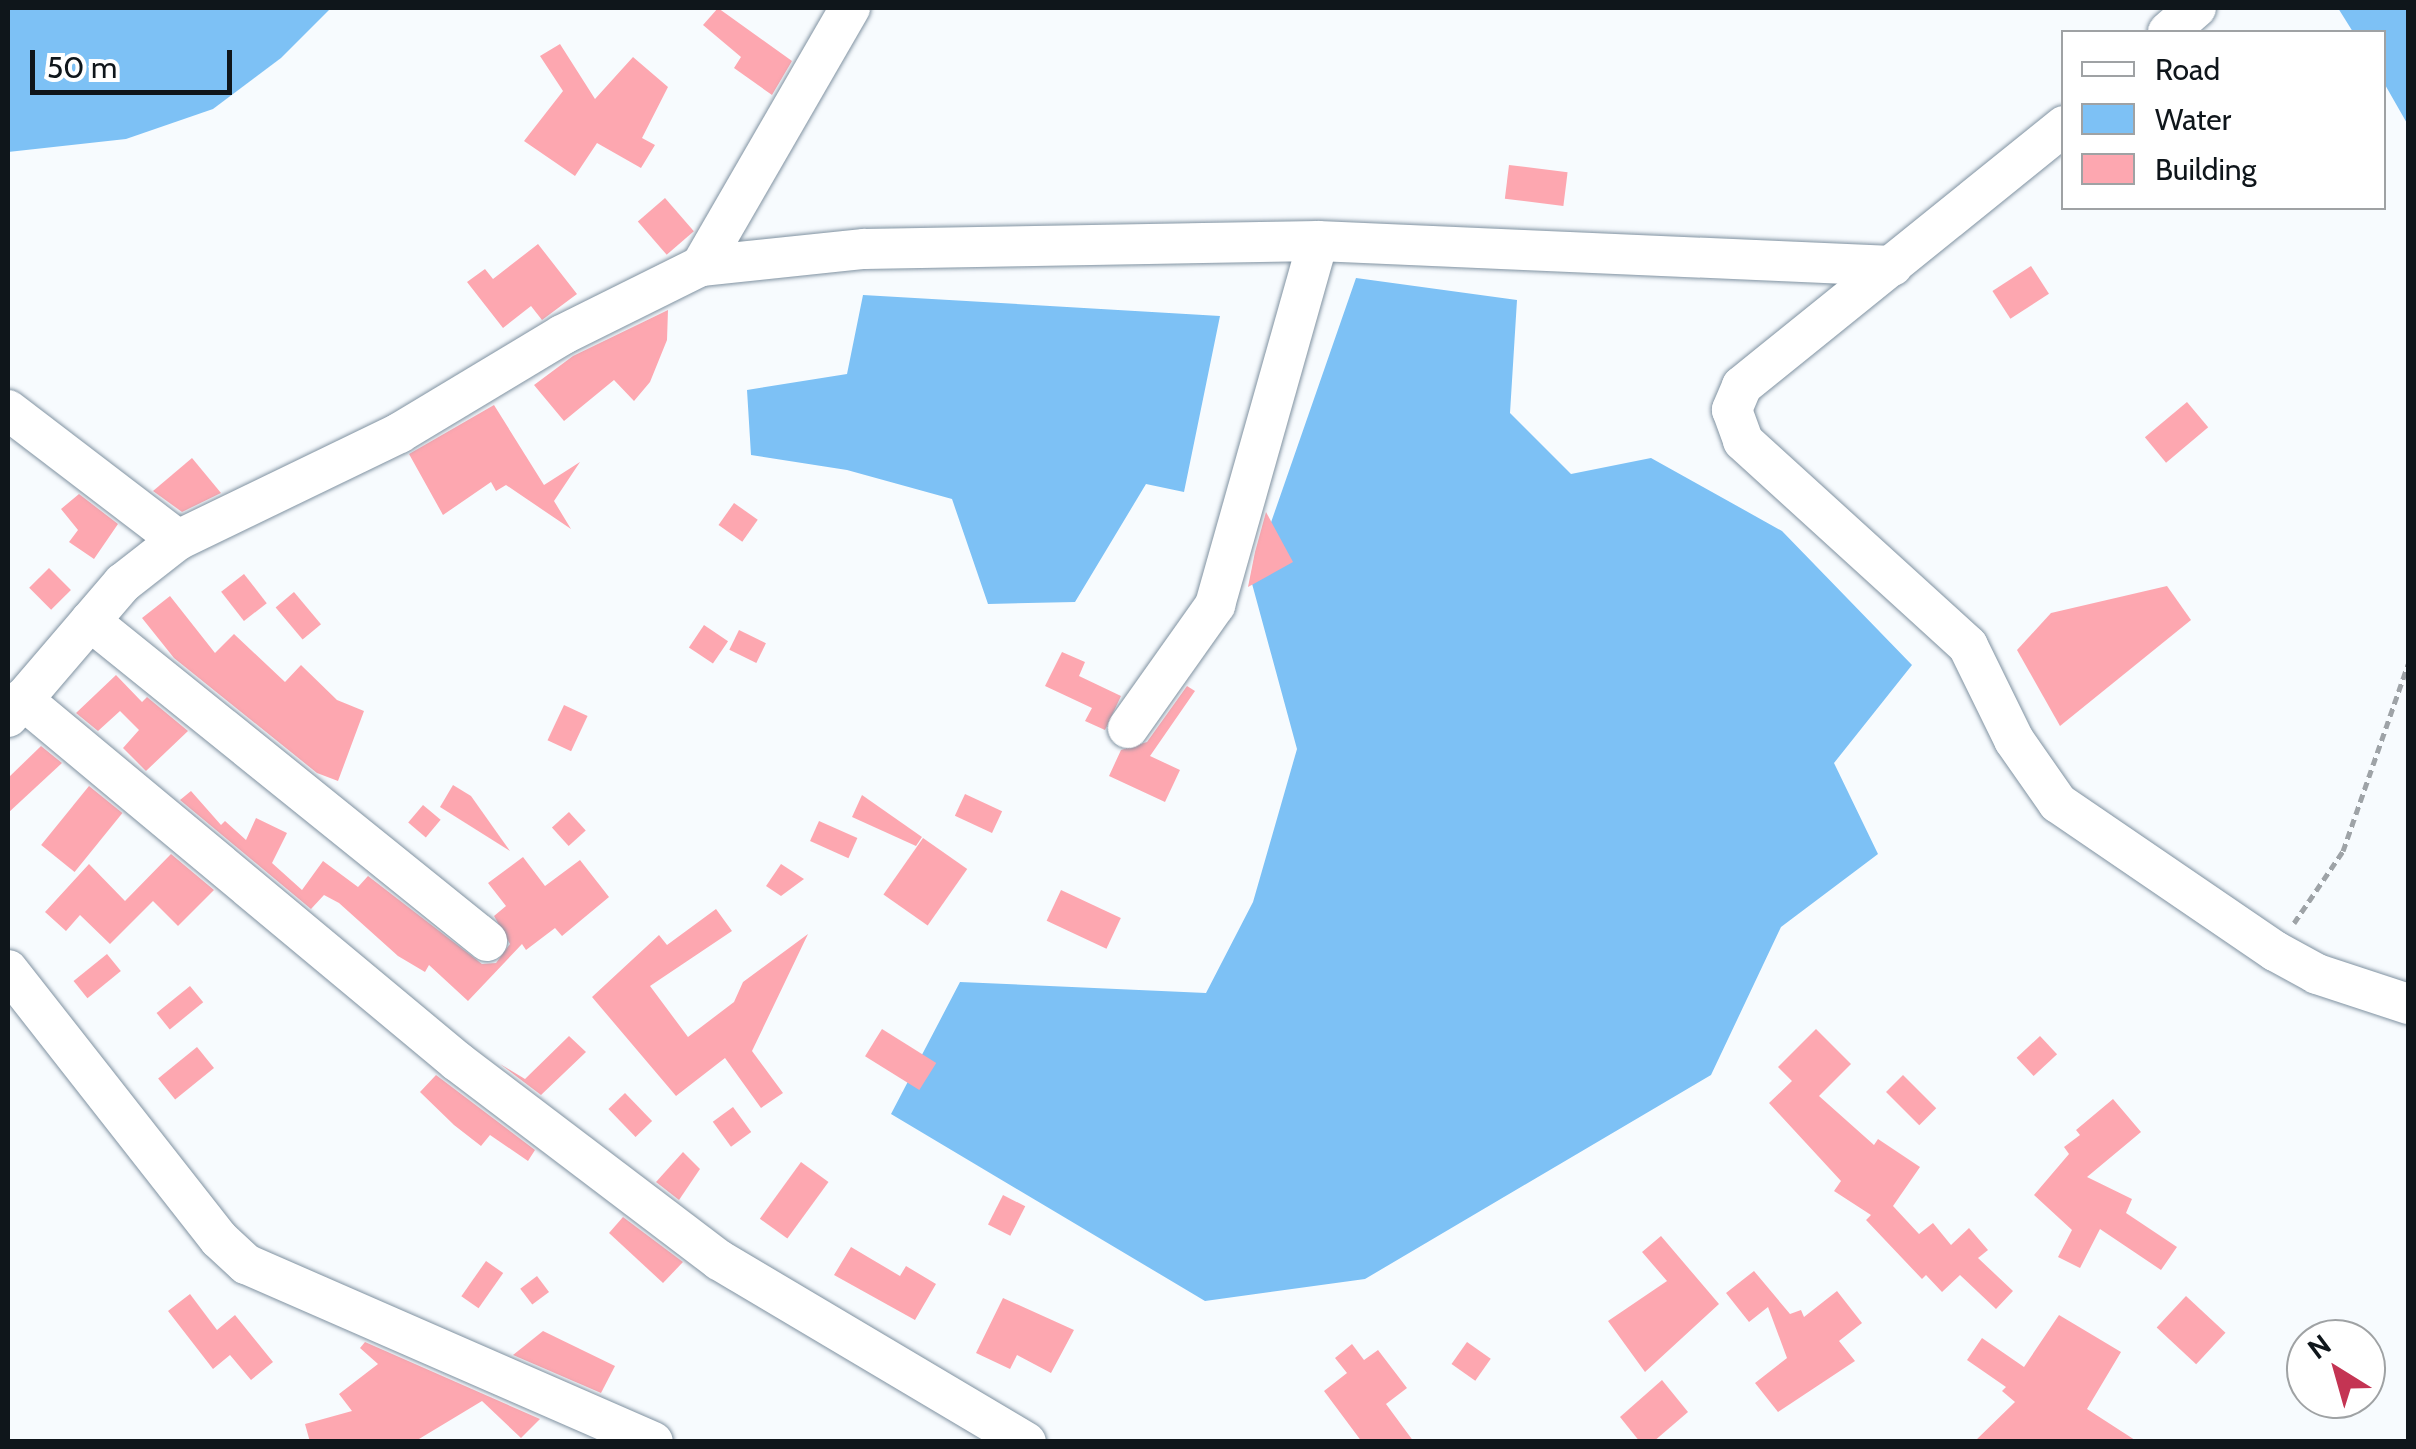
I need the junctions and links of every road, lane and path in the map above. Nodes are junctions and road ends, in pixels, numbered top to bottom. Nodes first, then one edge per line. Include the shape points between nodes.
1 (850, 8) edge
2 (2196, 8) edge
3 (2170, 30) edge
4 (2061, 128) edge
5 (1318, 241) junction
6 (701, 266) junction
7 (1892, 266) junction
8 (8, 410) edge
9 (178, 540) junction
10 (90, 621) junction
11 (2408, 664) edge
12 (14, 708) edge
13 (1128, 728) dead end
14 (487, 941) dead end
15 (2275, 951) junction
16 (8, 970) edge
17 (2408, 1004) edge
18 (653, 1442) edge
19 (1026, 1442) edge

1 - 6 street
2 - 3 street
4 - 7 street
5 - 6 street via 864,249
5 - 7 street
5 - 13 street via 1215,605
6 - 9 street via 562,335 400,433
7 - 15 street via 1742,386 1732,410 1743,440 1772,474 1968,646 2014,740 2058,802
8 - 9 street
9 - 10 street via 123,583
10 - 12 street
10 - 14 street
11 - 15 path via 2343,851
12 - 19 street via 718,1260
15 - 17 street via 2318,974
16 - 18 street via 218,1239 246,1264

